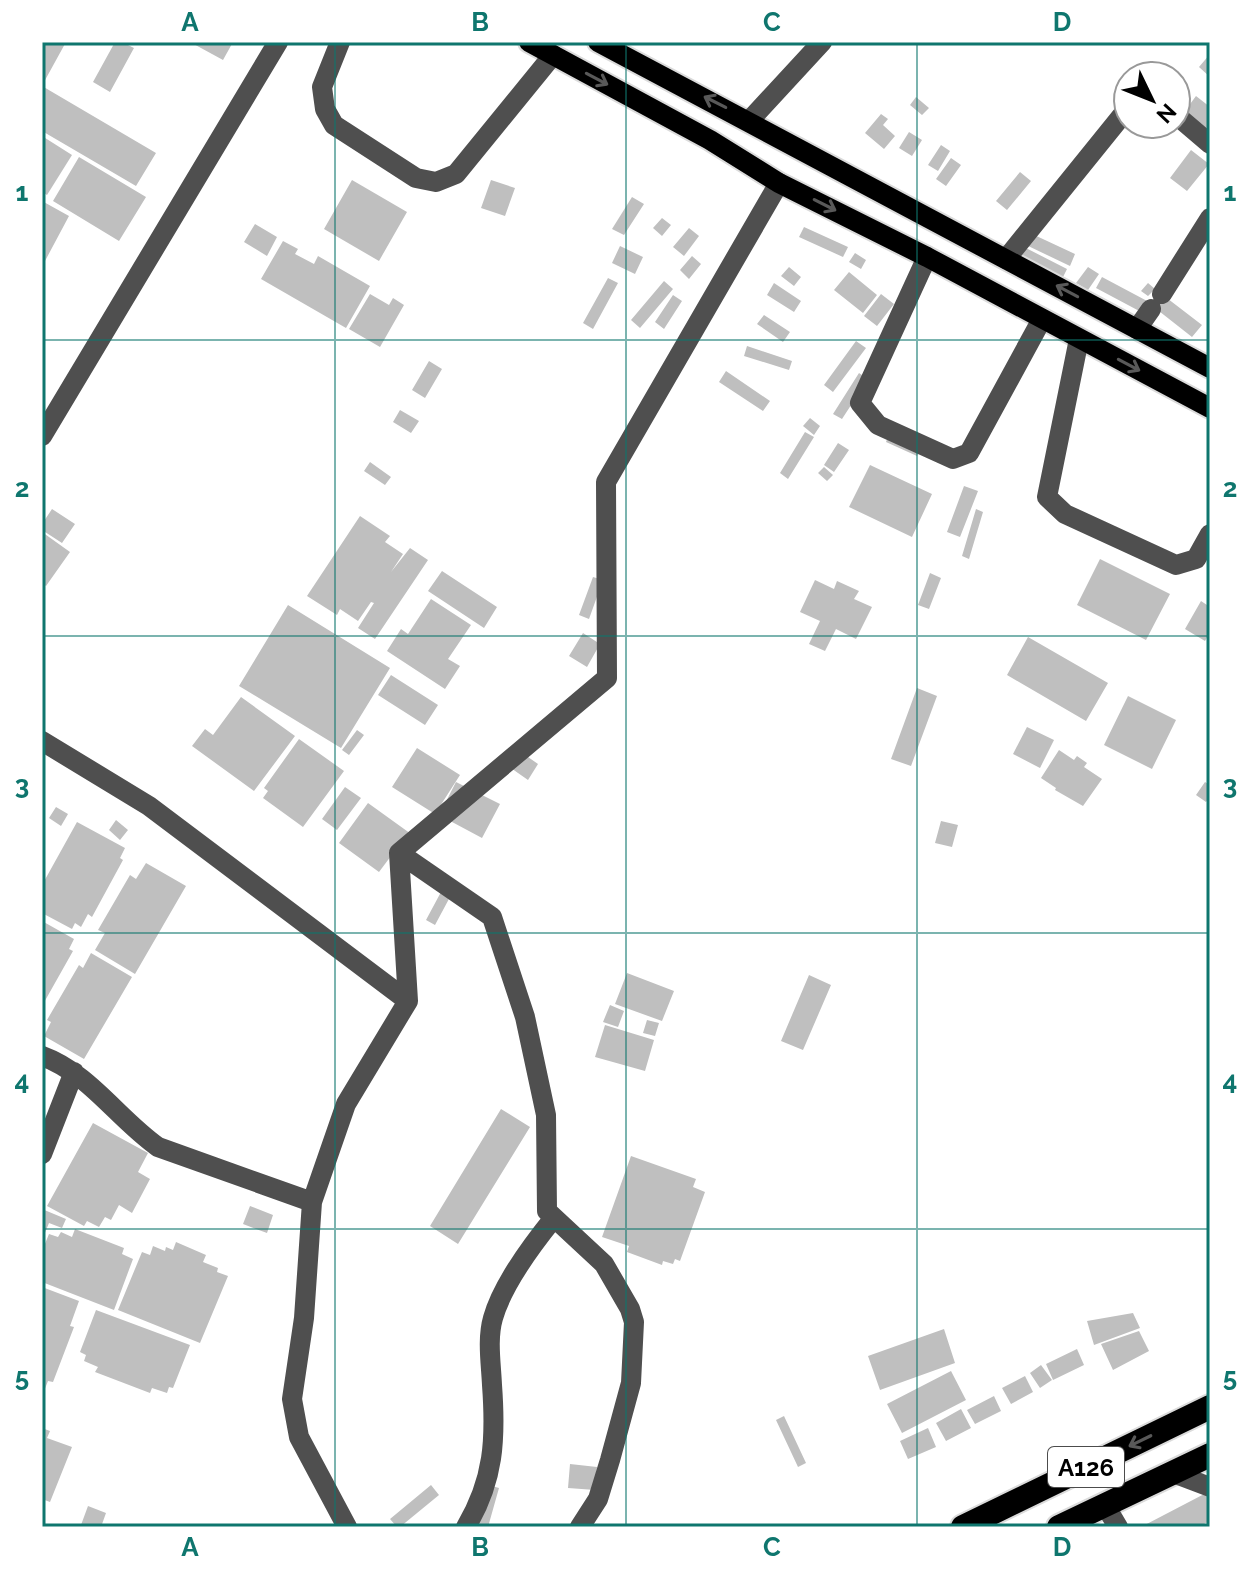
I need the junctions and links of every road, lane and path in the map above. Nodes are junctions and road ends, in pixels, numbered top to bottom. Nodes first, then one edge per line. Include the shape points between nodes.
1 (278, 42) edge
2 (340, 42) edge
3 (529, 42) edge
4 (598, 42) edge
5 (822, 42) edge
6 (629, 49) edge
7 (553, 55) junction
8 (749, 121) junction
9 (1112, 128) edge
10 (1192, 129) edge
11 (1210, 144) edge
12 (779, 183) junction
13 (1210, 218) edge
14 (927, 257) junction
15 (1006, 259) junction
16 (1042, 319) junction
17 (1137, 329) junction
18 (1079, 339) junction
19 (1210, 368) edge
20 (1210, 408) edge
21 (42, 436) edge
22 (1210, 534) edge
23 (42, 741) edge
24 (399, 853) junction
25 (408, 1001) junction
26 (42, 1056) edge
27 (74, 1072) junction
28 (42, 1154) edge
29 (312, 1202) junction
30 (553, 1219) junction
31 (1210, 1407) edge
32 (1210, 1455) edge
33 (1173, 1473) junction
34 (1210, 1487) edge
35 (1105, 1505) junction
36 (347, 1527) edge
37 (466, 1527) edge
38 (580, 1527) edge
39 (963, 1527) edge
40 (1059, 1527) edge
41 (1118, 1527) edge

1 - 21 street
2 - 7 street via 322,87 334,125 416,178 436,182 456,174
3 - 7 main road
4 - 6 main road
5 - 8 street
8 -> 6 main road
7 -> 12 main road
8 - 15 main road
9 - 15 street
10 - 11 street
12 -> 14 main road
12 - 24 street via 606,482 607,678
13 - 17 street
14 - 16 main road
14 - 16 street via 860,403 878,425 953,459 969,453
17 -> 15 main road
16 - 18 main road
17 - 19 main road
18 -> 20 main road
18 - 22 street via 1047,497 1065,514 1176,565 1196,559
23 - 25 street via 149,806
24 - 25 street
24 - 30 street via 492,917 525,1017 546,1115 545,1202
25 - 29 street via 346,1104
26 - 27 street
27 - 28 street
27 - 29 street via 158,1147
29 - 36 street via 292,1399 299,1437
30 - 37 street via 526,1251 494,1316 489,1477
30 - 38 street via 604,1264 634,1322 631,1383 614,1448 598,1499
31 -> 39 highway, A126
32 - 33 highway, A126
33 - 34 street
33 - 35 highway, A126
35 - 40 highway, A126
35 - 41 street

